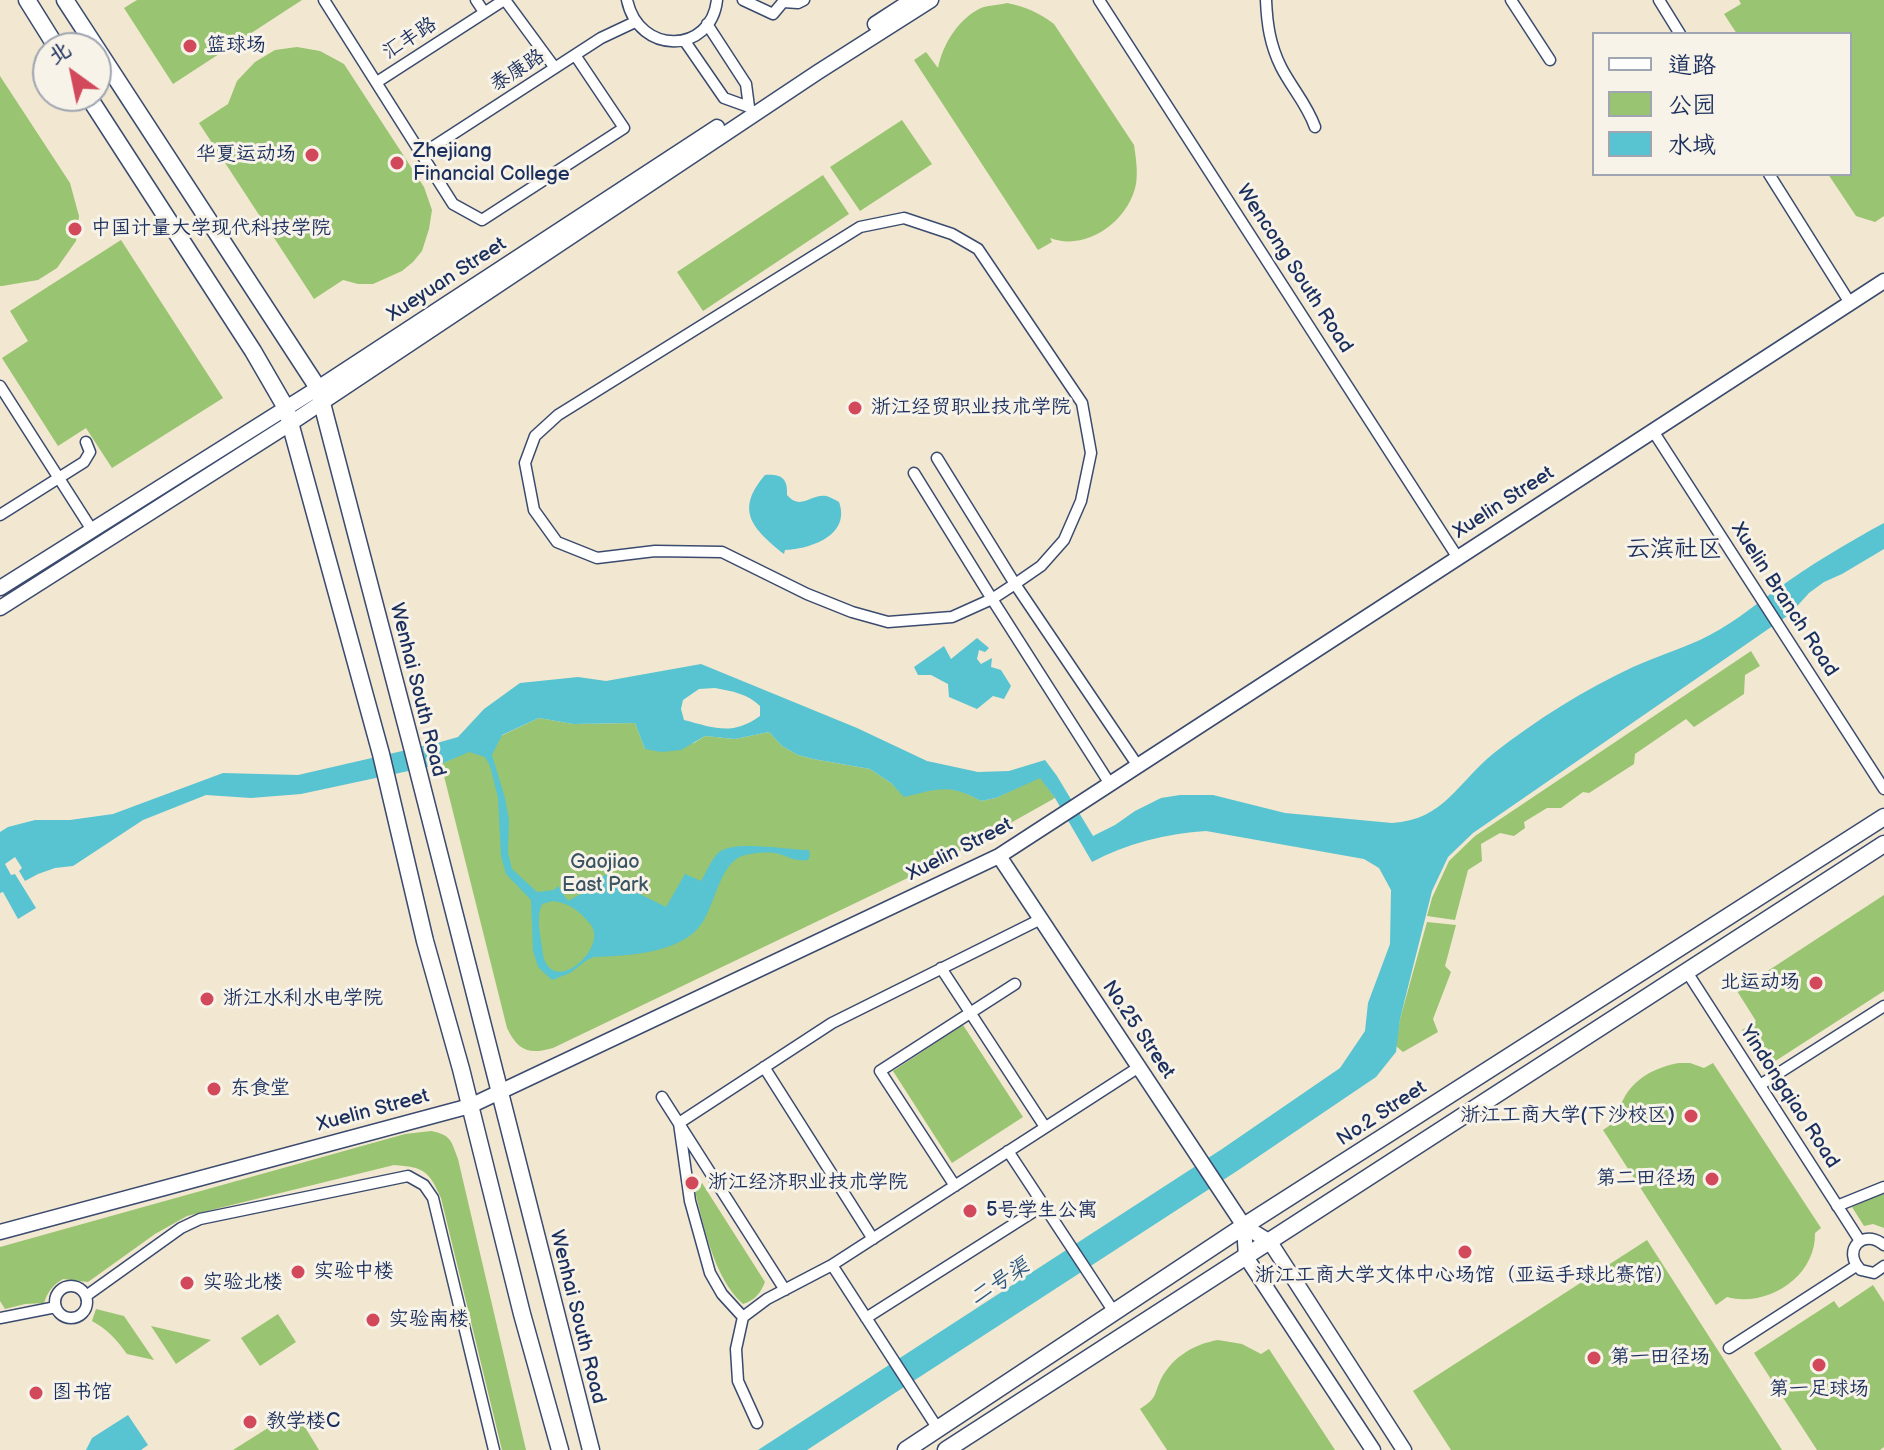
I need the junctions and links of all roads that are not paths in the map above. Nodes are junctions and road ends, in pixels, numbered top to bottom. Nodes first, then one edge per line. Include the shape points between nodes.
1 (27, 0) edge
2 (65, 0) edge
3 (324, 0) edge
4 (476, 0) edge
5 (504, 0) edge
6 (627, 0) edge
7 (717, 0) edge
8 (743, 0) edge
9 (804, 0) edge
10 (912, 0) edge
11 (931, 0) edge
12 (1099, 0) edge
13 (1266, 0) edge
14 (1511, 0) edge
15 (1659, 0) edge
16 (484, 12) junction
17 (635, 22) junction
18 (707, 24) junction
19 (47, 32) edge
20 (1679, 32) edge
21 (684, 40) junction
22 (575, 55) junction
23 (1550, 60) dead end
24 (555, 68) junction
25 (377, 82) junction
26 (749, 107) junction
27 (98, 112) edge
28 (1315, 127) dead end
29 (422, 154) junction
30 (1770, 176) edge
31 (1884, 281) edge
32 (1850, 303) junction
33 (0, 386) edge
34 (320, 395) junction
35 (289, 416) junction
36 (1653, 431) junction
37 (86, 442) dead end
38 (937, 458) dead end
39 (914, 473) dead end
40 (59, 478) junction
41 (0, 515) edge
42 (92, 530) junction
43 (1458, 558) junction
44 (1015, 584) junction
45 (0, 588) edge
46 (992, 599) junction
47 (0, 608) edge
48 (1138, 766) junction
49 (1110, 784) junction
50 (1884, 789) edge
51 (1884, 817) edge
52 (1884, 844) edge
53 (999, 856) junction
54 (1041, 919) junction
55 (941, 968) junction
56 (1687, 972) junction
57 (1015, 984) dead end
58 (1884, 1006) edge
59 (970, 1013) junction
60 (764, 1067) junction
61 (1139, 1067) junction
62 (1760, 1085) junction
63 (499, 1093) junction
64 (662, 1097) dead end
65 (470, 1106) junction
66 (679, 1123) junction
67 (1045, 1127) junction
68 (1008, 1151) junction
69 (955, 1186) junction
70 (1884, 1187) edge
71 (1044, 1205) junction
72 (1837, 1206) junction
73 (1244, 1226) junction
74 (0, 1232) edge
75 (873, 1239) junction
76 (1860, 1241) junction
77 (1270, 1242) junction
78 (1884, 1245) edge
79 (1246, 1257) junction
80 (832, 1265) junction
81 (1856, 1266) junction
82 (1883, 1271) edge
83 (785, 1290) junction
84 (86, 1296) junction
85 (56, 1307) junction
86 (1114, 1312) junction
87 (743, 1317) junction
88 (0, 1318) edge
89 (866, 1318) junction
90 (1729, 1348) dead end
91 (757, 1423) dead end
92 (938, 1429) junction
93 (494, 1450) edge
94 (560, 1450) edge
95 (591, 1450) edge
96 (906, 1450) edge
97 (948, 1450) edge
98 (1373, 1450) edge
99 (1404, 1450) edge

1 - 19 main road
2 - 34 main road, Wenhai South Road
3 - 25 street
4 - 16 street
5 - 16 street, 汇丰路
5 - 24 street
6 - 17 street
7 - 18 street
8 - 9 street via 773,14 783,2
10 - 26 main road, Xueyuan Street
11 - 34 main road
12 - 43 street, Wencong South Road
13 - 28 street via 1270,40
14 - 23 street
15 - 20 street
16 - 25 street, 汇丰路
17 - 21 street via 662,41
17 - 22 street, 泰康路
18 - 21 street
18 - 26 street via 746,84
21 - 26 street via 724,98
22 - 24 street, 泰康路
22 - 29 street via 624,128 482,220 453,204
24 - 29 street, 泰康路
25 - 29 street
26 - 34 main road, Xueyuan Street
27 - 35 main road via 253,351
30 - 32 street
31 - 32 main road, Xuelin Street
32 - 36 main road, Xuelin Street
33 - 40 street
34 - 35 main road, Xueyuan Street
34 - 63 main road, Wenhai South Road
35 - 42 main road, Xueyuan Street
35 - 47 main road
35 - 65 main road
36 - 43 main road, Xuelin Street
36 - 50 street, Xuelin Branch Road
37 - 40 street via 90,452 84,462
38 - 44 street
39 - 46 street
40 - 41 street
40 - 42 street
42 - 45 main road, Xueyuan Street
43 - 48 main road, Xuelin Street
44 - 46 street
44 - 46 street via 1064,540 1081,501 1091,453 1082,403 978,249 904,218 860,227 558,415 535,436 525,463 534,510 557,542 597,558 655,551 722,552 807,594 888,622 952,617
44 - 48 street
46 - 49 street
48 - 49 main road, Xuelin Street
49 - 53 main road, Xuelin Street
51 - 73 main road, No.2 Street
52 - 56 main road
53 - 54 main road, No.25 Street
53 - 63 main road, Xuelin Street
54 - 55 street
54 - 61 main road, No.25 Street
55 - 59 street
55 - 60 street via 832,1023
56 - 62 street, Yindongqiao Road
56 - 77 main road
57 - 59 street
58 - 62 street
59 - 67 street
59 - 69 street via 880,1071
60 - 66 street
60 - 75 street
61 - 67 street
61 - 73 main road, No.25 Street
62 - 72 street, Yindongqiao Road
63 - 65 main road, Xuelin Street
63 - 95 main road, Wenhai South Road
64 - 66 street
65 - 74 main road, Xuelin Street
65 - 94 main road
66 - 83 street
66 - 87 street via 690,1201 710,1273
67 - 68 street
68 - 69 street
68 - 71 street
69 - 75 street
70 - 72 street
71 - 86 street
71 - 89 street
72 - 76 street, Yindongqiao Road
73 - 77 main road, No.25 Street
73 - 79 main road, No.25 Street
73 - 86 main road, No.2 Street
75 - 80 street
76 - 78 street via 1871,1238
76 - 81 street via 1853,1253
77 - 79 main road
77 - 99 main road, No.25 Street
79 - 97 main road
79 - 98 main road, No.25 Street
80 - 83 street
80 - 89 street
81 - 82 street via 1867,1273
81 - 90 street
83 - 87 street
84 - 85 street via 68,1287 56,1297
84 - 85 street via 77,1317 62,1315
84 - 93 street via 200,1219 408,1176 433,1198
85 - 88 street
86 - 92 main road, No.2 Street
87 - 91 street via 736,1349 738,1381
89 - 92 street
92 - 96 main road, No.2 Street

